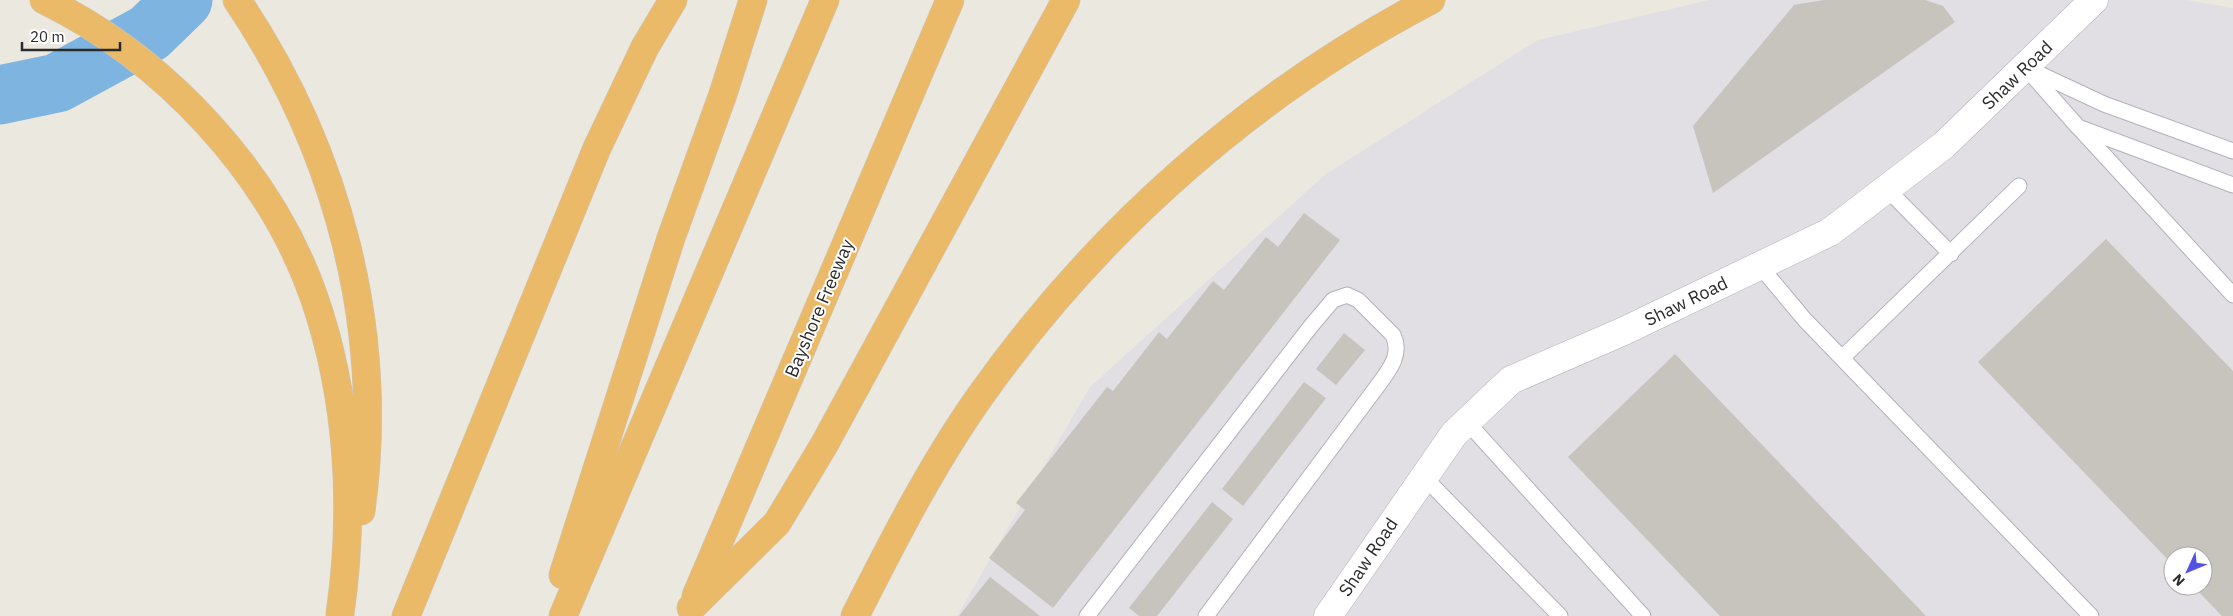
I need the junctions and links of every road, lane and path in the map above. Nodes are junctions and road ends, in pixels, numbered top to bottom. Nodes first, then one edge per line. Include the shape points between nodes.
1 (44, 0) edge
2 (237, 0) edge
3 (673, 0) edge
4 (753, 0) edge
5 (824, 0) edge
6 (950, 0) edge
7 (1066, 0) edge
8 (1431, 0) edge
9 (2087, 7) edge
10 (2025, 67) junction
11 (2078, 127) junction
12 (2233, 151) edge
13 (2233, 185) edge
14 (2020, 186) dead end
15 (1886, 188) junction
16 (1952, 254) junction
17 (1759, 266) junction
18 (2233, 295) edge
19 (1842, 358) junction
20 (1467, 422) junction
21 (1424, 477) junction
22 (690, 612) edge
23 (340, 615) edge
24 (406, 616) edge
25 (550, 616) edge
26 (563, 616) edge
27 (855, 616) edge
28 (1087, 616) edge
29 (1206, 616) edge
30 (1328, 616) edge
31 (1560, 616) edge
32 (1643, 616) edge
33 (2091, 616) edge

1 - 23 highway via 74,14 130,52 178,93 226,144 263,195 291,246 314,297 331,358 348,486 348,545
2 - 23 highway via 296,100 326,172 349,253 363,330 369,416 366,481 357,542
3 - 24 highway via 645,47 596,148
4 - 25 highway via 671,238
5 - 26 highway
6 - 22 highway, Bayshore Freeway
7 - 22 highway via 824,445 776,524
8 - 27 highway via 1321,64 1252,114 1189,165 1123,227 1068,286 981,395 940,458
9 - 10 street, Shaw Road
10 - 11 lane
10 - 12 lane via 2104,104
10 - 15 street, Shaw Road via 1944,144
11 - 13 lane
11 - 18 lane
14 - 16 lane
15 - 16 lane
15 - 17 street, Shaw Road via 1830,232
16 - 19 lane
17 - 19 lane
17 - 20 street, Shaw Road via 1511,380
19 - 33 lane
20 - 21 street, Shaw Road via 1454,434
20 - 32 lane
21 - 30 street, Shaw Road
21 - 31 lane
28 - 29 lane via 1333,300 1347,295 1358,300 1393,335 1395,358

